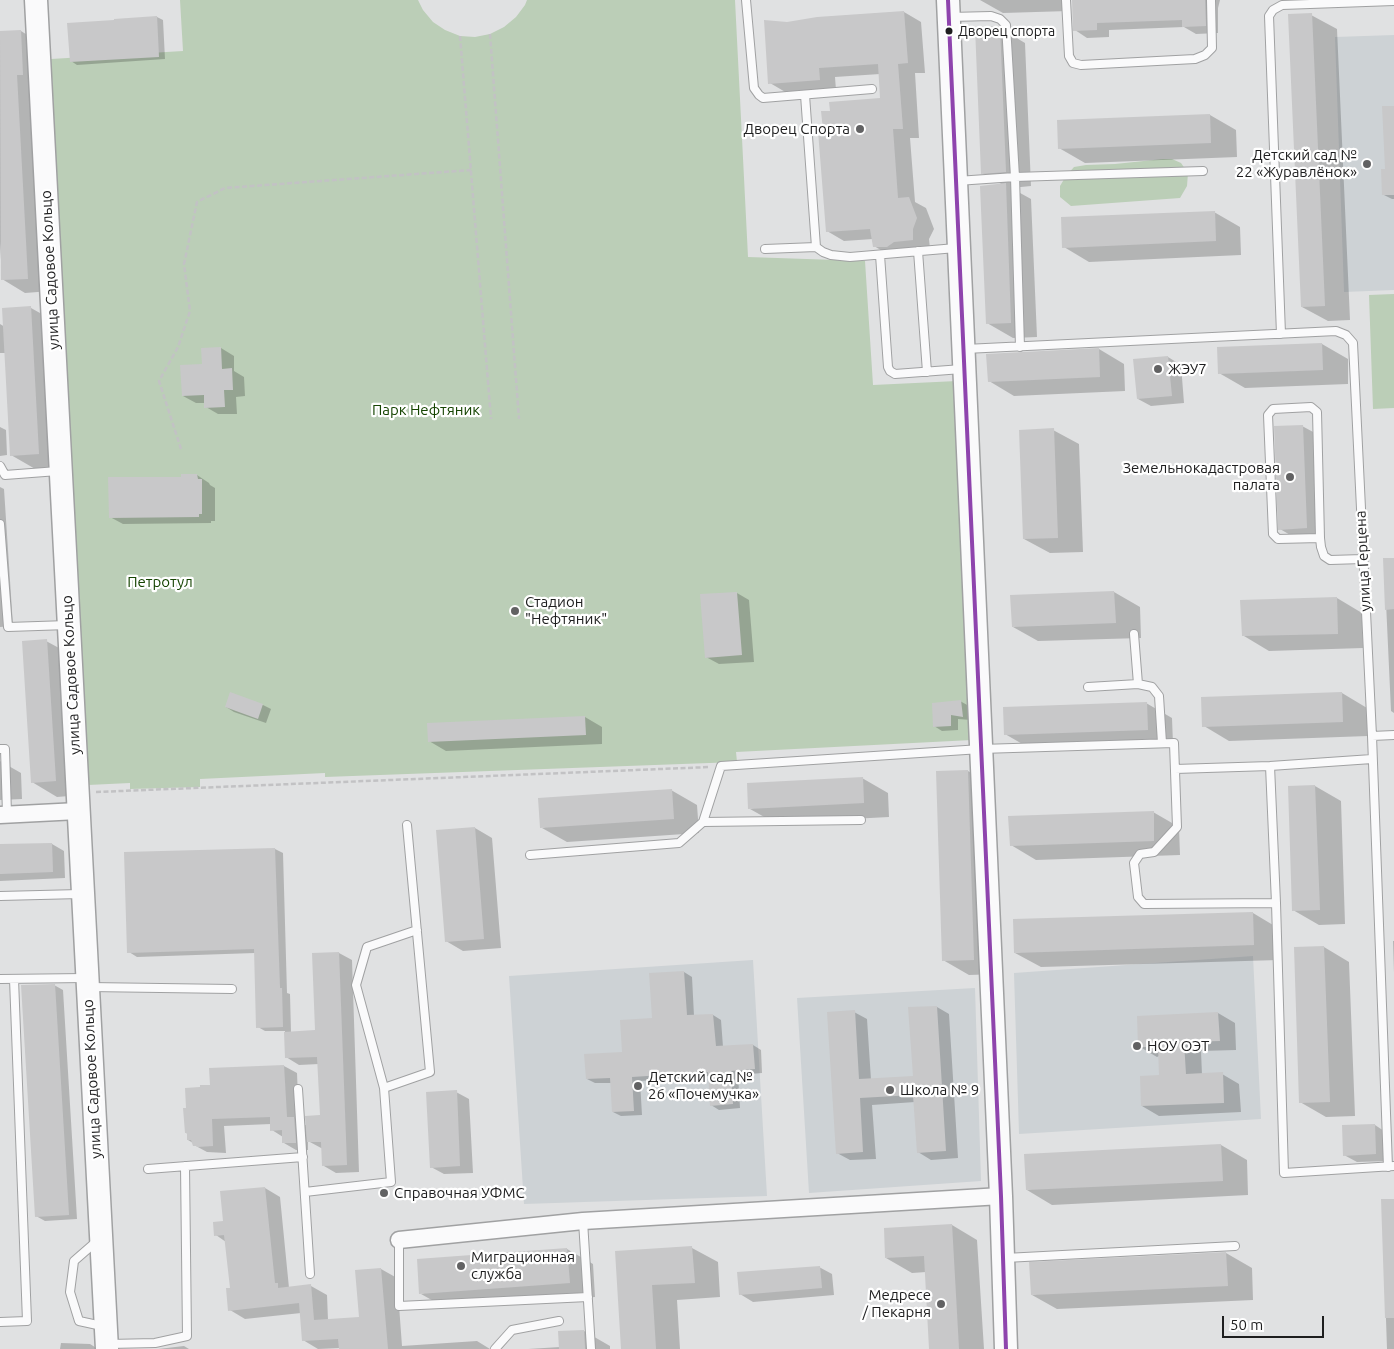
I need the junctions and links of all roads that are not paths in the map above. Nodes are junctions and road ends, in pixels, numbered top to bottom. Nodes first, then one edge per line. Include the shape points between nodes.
1 (36, 0) edge
2 (746, 0) edge
3 (1066, 0) edge
4 (1210, 0) edge
5 (1394, 1) edge
6 (948, 9) edge
7 (872, 89) dead end
8 (805, 95) junction
9 (1203, 171) dead end
10 (1015, 177) junction
11 (956, 182) junction
12 (816, 247) junction
13 (959, 248) junction
14 (765, 249) dead end
15 (918, 251) junction
16 (880, 254) junction
17 (1282, 334) junction
18 (1020, 347) junction
19 (964, 359) junction
20 (927, 372) junction
21 (0, 466) edge
22 (60, 470) junction
23 (0, 524) edge
24 (1320, 538) junction
25 (1363, 559) junction
26 (68, 625) junction
27 (1134, 634) dead end
28 (1138, 684) junction
29 (1088, 687) dead end
30 (1394, 735) edge
31 (1372, 736) junction
32 (1162, 743) junction
33 (0, 749) edge
34 (981, 749) junction
35 (1372, 759) junction
36 (1270, 766) junction
37 (1175, 769) junction
38 (78, 802) junction
39 (4, 814) edge
40 (861, 820) dead end
41 (703, 822) junction
42 (407, 825) dead end
43 (530, 855) dead end
44 (82, 894) junction
45 (0, 896) edge
46 (1276, 903) junction
47 (416, 930) junction
48 (0, 979) edge
49 (14, 979) junction
50 (87, 982) junction
51 (232, 989) dead end
52 (384, 1088) junction
53 (298, 1089) dead end
54 (303, 1157) junction
55 (185, 1166) junction
56 (1391, 1166) edge
57 (148, 1169) dead end
58 (305, 1192) junction
59 (1001, 1196) junction
60 (583, 1221) junction
61 (101, 1238) junction
62 (399, 1240) joint
63 (1235, 1246) dead end
64 (1003, 1258) junction
65 (310, 1274) dead end
66 (588, 1297) junction
67 (559, 1321) dead end
68 (0, 1322) edge
69 (106, 1340) edge
70 (495, 1349) edge
71 (591, 1349) edge
72 (1006, 1349) edge

1 - 22 street, улица Садовое Кольцо
2 - 8 lane via 754,88 758,95 763,98
3 - 4 lane via 1069,56 1073,63 1081,64 1195,59 1205,55 1212,48
5 - 17 lane via 1282,5 1269,16
6 - 10 lane via 991,16 1006,25
6 - 11 street
7 - 8 lane
8 - 12 lane
9 - 10 lane
10 - 11 lane
10 - 18 lane
11 - 13 street
12 - 14 lane
12 - 16 lane via 831,256
13 - 15 lane
13 - 19 street
15 - 16 lane
15 - 20 lane
16 - 20 lane, улица Герцена via 888,367 895,374
17 - 18 lane, улица Герцена
17 - 25 lane, улица Герцена via 1336,331 1353,343
18 - 19 lane, улица Герцена
19 - 20 lane, улица Герцена
19 - 34 street
21 - 22 lane via 5,475
22 - 26 street, улица Садовое Кольцо
23 - 26 lane via 8,627
24 - 24 lane via 1317,412 1311,407 1273,409 1268,415 1272,534 1278,539
24 - 25 lane via 1324,556 1330,560
25 - 31 lane, улица Герцена
26 - 38 street, улица Садовое Кольцо
27 - 28 lane
28 - 29 lane
28 - 32 lane via 1152,688 1159,696
30 - 31 lane
31 - 35 lane, улица Герцена
32 - 34 lane
32 - 37 lane via 1174,743
33 - 39 lane via 5,749
34 - 41 lane via 721,766
34 - 59 street
35 - 36 lane
35 - 56 lane, улица Герцена
36 - 37 lane
36 - 46 lane
37 - 46 lane via 1177,827 1154,852 1140,854 1134,863 1138,897 1144,904
38 - 39 street
38 - 44 street, улица Садовое Кольцо
40 - 41 lane
41 - 43 lane via 680,843
42 - 47 lane
44 - 45 lane
44 - 50 street, улица Садовое Кольцо
46 - 56 lane via 1284,1173
47 - 52 lane via 430,1072
47 - 52 lane via 367,947 356,985
48 - 49 lane
49 - 50 lane
49 - 68 lane via 27,1321
50 - 51 lane
50 - 61 street, улица Садовое Кольцо
52 - 58 lane via 391,1182
53 - 54 lane
54 - 55 lane
54 - 58 lane
55 - 57 lane
55 - 69 lane via 187,1336 155,1343
58 - 65 lane
59 - 60 street
59 - 64 street
60 - 62 street
60 - 66 lane
61 - 69 street, улица Садовое Кольцо
61 - 69 lane via 74,1261 70,1292 79,1320
62 - 66 lane via 399,1306
63 - 64 lane
64 - 72 street
66 - 71 lane
67 - 70 lane via 512,1330

